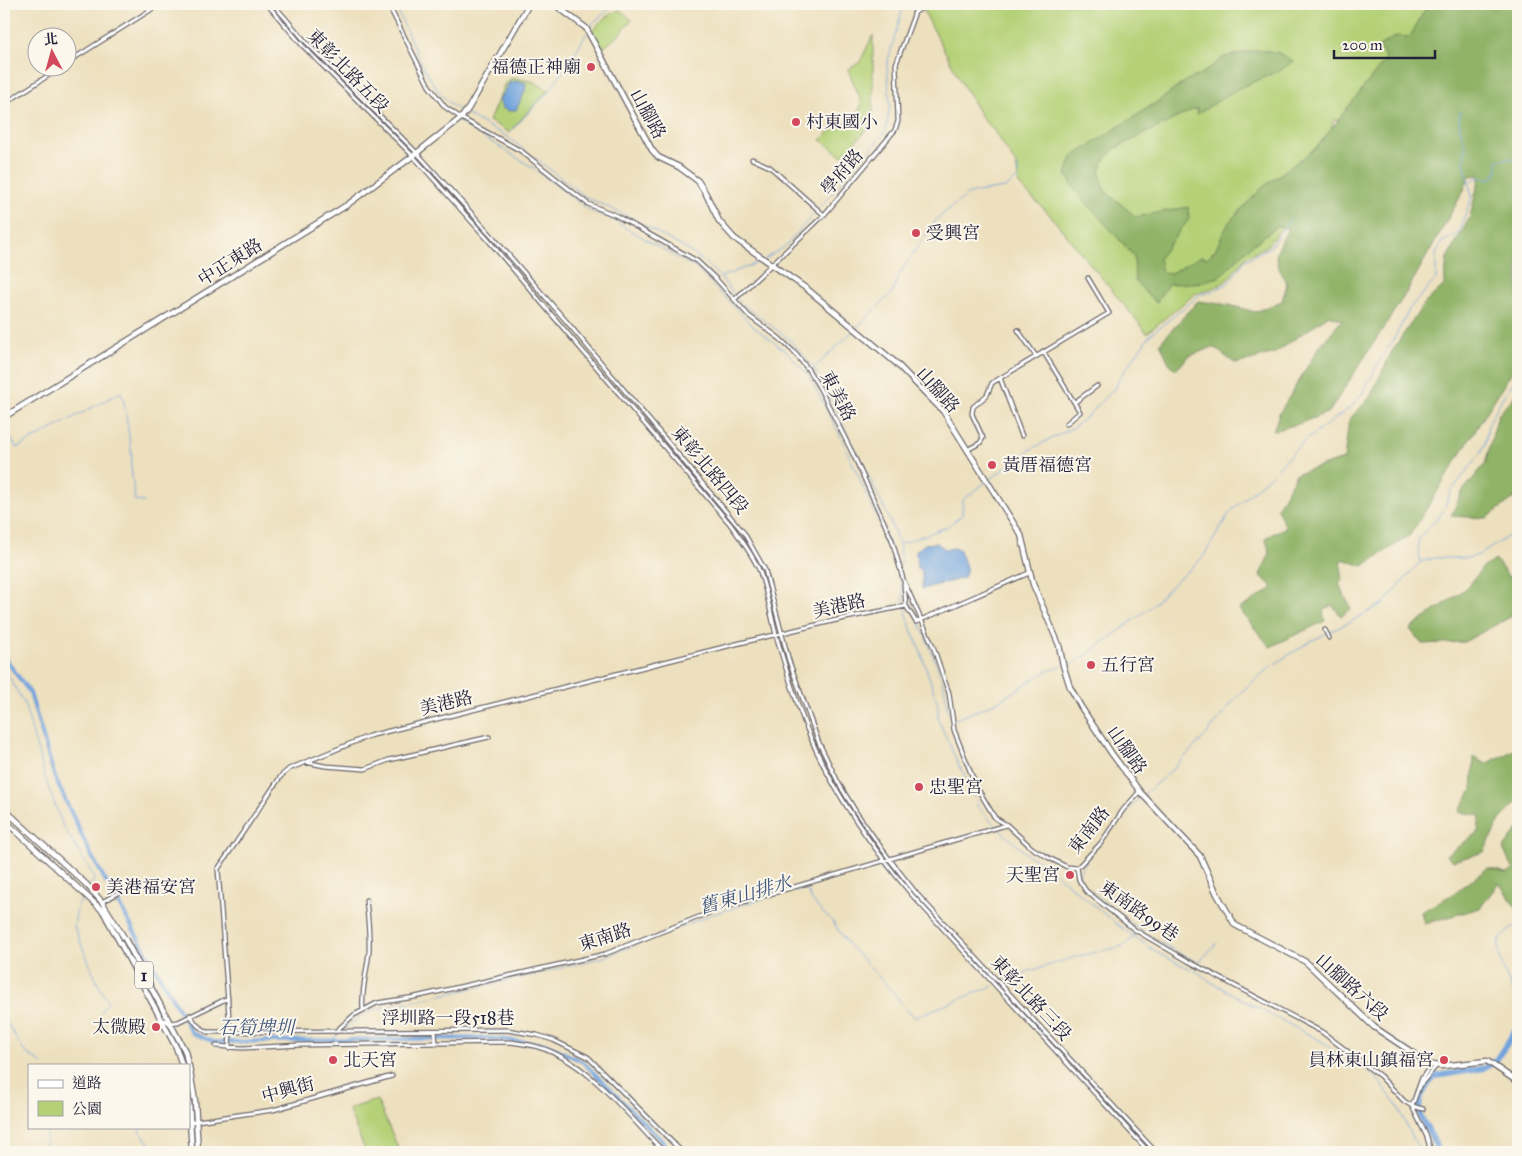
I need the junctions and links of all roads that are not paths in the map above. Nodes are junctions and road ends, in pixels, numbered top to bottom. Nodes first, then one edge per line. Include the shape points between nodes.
1 (160, 4) edge
2 (267, 4) edge
3 (273, 4) edge
4 (388, 4) edge
5 (529, 4) edge
6 (554, 4) edge
7 (918, 4) edge
8 (928, 4) edge
9 (914, 13) junction
10 (78, 56) edge
11 (44, 78) edge
12 (4, 104) edge
13 (461, 118) junction
14 (415, 154) junction
15 (752, 159) dead end
16 (824, 215) junction
17 (770, 264) junction
18 (1088, 278) dead end
19 (735, 299) junction
20 (1018, 330) dead end
21 (1043, 351) junction
22 (1036, 356) junction
23 (1000, 378) junction
24 (1097, 386) dead end
25 (1075, 402) junction
26 (4, 416) edge
27 (1066, 424) dead end
28 (660, 431) junction
29 (656, 435) junction
30 (1022, 436) dead end
31 (967, 450) junction
32 (1029, 573) junction
33 (903, 579) junction
34 (905, 606) junction
35 (921, 621) junction
36 (1325, 630) dead end
37 (782, 634) junction
38 (776, 635) junction
39 (1329, 638) dead end
40 (489, 737) dead end
41 (305, 762) junction
42 (1140, 792) junction
43 (1146, 798) joint
44 (4, 810) edge
45 (4, 820) edge
46 (1007, 825) junction
47 (890, 860) junction
48 (884, 862) junction
49 (1076, 868) junction
50 (120, 892) dead end
51 (366, 900) dead end
52 (102, 902) junction
53 (228, 998) junction
54 (363, 1010) junction
55 (189, 1016) junction
56 (160, 1018) junction
57 (168, 1023) junction
58 (435, 1031) junction
59 (334, 1032) junction
60 (230, 1033) junction
61 (436, 1044) junction
62 (216, 1046) dead end
63 (229, 1048) junction
64 (182, 1064) edge
65 (189, 1064) edge
66 (1434, 1066) junction
67 (190, 1071) edge
68 (392, 1076) dead end
69 (1518, 1082) edge
70 (1412, 1106) junction
71 (1423, 1109) dead end
72 (190, 1122) joint
73 (196, 1122) junction
74 (192, 1152) edge
75 (198, 1152) edge
76 (664, 1152) edge
77 (682, 1152) edge
78 (1149, 1152) edge
79 (1156, 1152) edge
80 (1431, 1152) edge

1 - 10 street
2 - 14 street, 東彰北路五段 via 302,45
3 - 14 street, 東彰北路五段
4 - 13 street, 東美路 via 429,86 446,107
5 - 13 main road, 中正東路
6 - 17 main road, 山腳路 via 587,30 652,150 658,157 698,180 722,226
7 - 9 street, 學府路
8 - 9 street
9 - 16 street, 學府路 via 896,64 898,121 895,130
11 - 12 street
13 - 14 main road, 中正東路
13 - 19 street, 東美路 via 521,150 588,204 615,214 697,261
14 - 26 main road, 中正東路 via 347,205
14 - 28 street, 東彰北路四段 via 567,322
14 - 29 street, 東彰北路四段
15 - 16 street via 770,167
16 - 17 street, 學府路
17 - 19 street, 學府路
17 - 31 main road, 山腳路 via 807,289 896,363 942,411
18 - 21 street via 1109,313
19 - 33 street, 東美路 via 749,316 793,351 816,382 892,540
20 - 22 street
21 - 22 street
21 - 25 street
22 - 23 street
23 - 30 street
23 - 31 street via 973,407 972,417 983,438
24 - 25 street
25 - 27 street via 1080,414
28 - 29 street
28 - 37 street, 東彰北路四段 via 744,533 765,570
29 - 38 street, 東彰北路四段 via 747,547 760,572
31 - 32 main road, 山腳路 via 1021,535
32 - 35 street
32 - 42 main road, 山腳路 via 1060,645 1070,687
33 - 34 street
33 - 35 street, 東南路
34 - 35 street via 916,622
34 - 37 street, 美港路
35 - 46 street, 東南路 via 933,646 945,682 954,730 976,786 995,818
36 - 39 street
37 - 38 street, 美港路
37 - 47 street, 東彰北路四段 via 826,759 856,812
38 - 41 street, 美港路 via 369,736
38 - 48 street, 東彰北路四段 via 816,751 851,813
40 - 41 street via 389,760 365,769
41 - 53 street, 美港路 via 281,776 218,868
42 - 43 main road, 山腳路
42 - 49 street, 東南路 via 1123,810 1101,843
43 - 66 main road, 山腳路六段 via 1201,858 1235,924 1306,962 1374,1027
44 - 52 main road, 1
45 - 56 main road, 1 via 103,911
46 - 47 street, 東南路
46 - 49 street, 東南路 via 1032,848 1061,864
47 - 48 street, 東南路
47 - 79 street, 東彰北路三段 via 972,955
48 - 54 street, 東南路 via 719,909 605,954 377,1004
48 - 78 street, 東彰北路三段
49 - 70 street, 東南路99巷 via 1086,891 1150,940 1322,1032 1380,1076
50 - 52 street
51 - 54 street via 370,939 363,980
52 - 57 main road, 1
53 - 55 street
53 - 60 street, 美港路
54 - 59 street, 東南路
55 - 57 street
55 - 60 street, 浮圳路一段518巷 via 207,1032
56 - 57 street
56 - 64 main road, 1
57 - 65 main road, 1 via 185,1050
58 - 59 street, 浮圳路一段518巷
58 - 61 street
58 - 77 street, 浮圳路一段518巷 via 507,1030 564,1044 599,1067
59 - 60 street, 浮圳路一段518巷
60 - 63 street, 美港路
61 - 63 street
61 - 76 street via 511,1042 555,1054 582,1069 600,1085
62 - 63 street
66 - 69 main road via 1487,1061
66 - 70 street via 1422,1078
67 - 73 main road, 1
68 - 73 street, 中興街 via 273,1110
70 - 71 street
70 - 80 street
72 - 73 street, 中興街
72 - 74 main road
73 - 75 main road, 1

